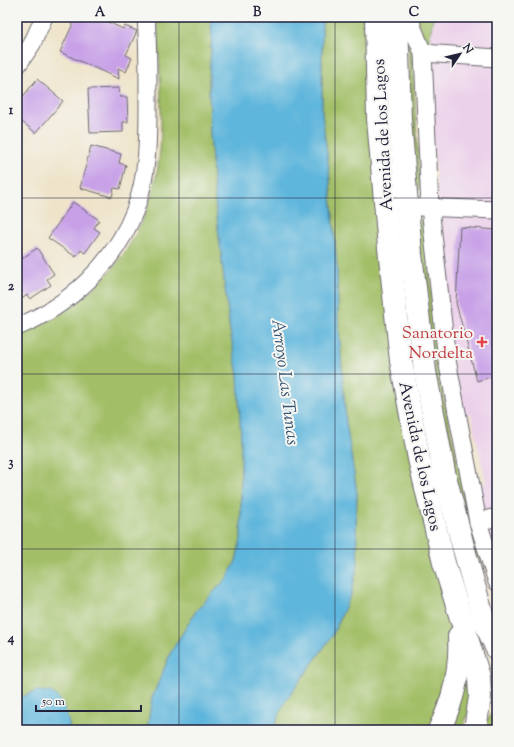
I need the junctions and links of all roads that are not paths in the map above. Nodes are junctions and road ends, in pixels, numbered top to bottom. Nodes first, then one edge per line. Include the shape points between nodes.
1 (44, 17) edge
2 (146, 17) edge
3 (376, 17) edge
4 (397, 17) edge
5 (411, 17) edge
6 (423, 53) junction
7 (497, 58) edge
8 (17, 66) edge
9 (407, 207) junction
10 (430, 207) junction
11 (497, 210) edge
12 (17, 327) edge
13 (497, 517) edge
14 (478, 522) junction
15 (488, 557) junction
16 (497, 582) edge
17 (457, 607) junction
18 (484, 621) junction
19 (497, 650) edge
20 (497, 702) edge
21 (475, 726) edge
22 (439, 730) edge

1 - 8 street via 32,44
2 - 12 street via 148,142 141,190 135,210 125,232 110,254 85,283 64,302
3 - 17 street, Avenida de los Lagos via 378,119 401,361 419,459
4 - 9 street, Avenida de los Lagos via 400,120
5 - 6 street
6 - 7 street
6 - 10 street
9 - 10 street
9 - 18 street, Avenida de los Lagos via 425,371 444,472
10 - 11 street
10 - 14 street via 447,360
13 - 14 street
14 - 15 street
15 - 16 street
15 - 18 street
17 - 21 street, Avenida de los Lagos via 479,677 480,697
17 - 22 street via 459,670 454,692
18 - 19 street, Avenida de los Lagos
20 - 21 street via 490,706

